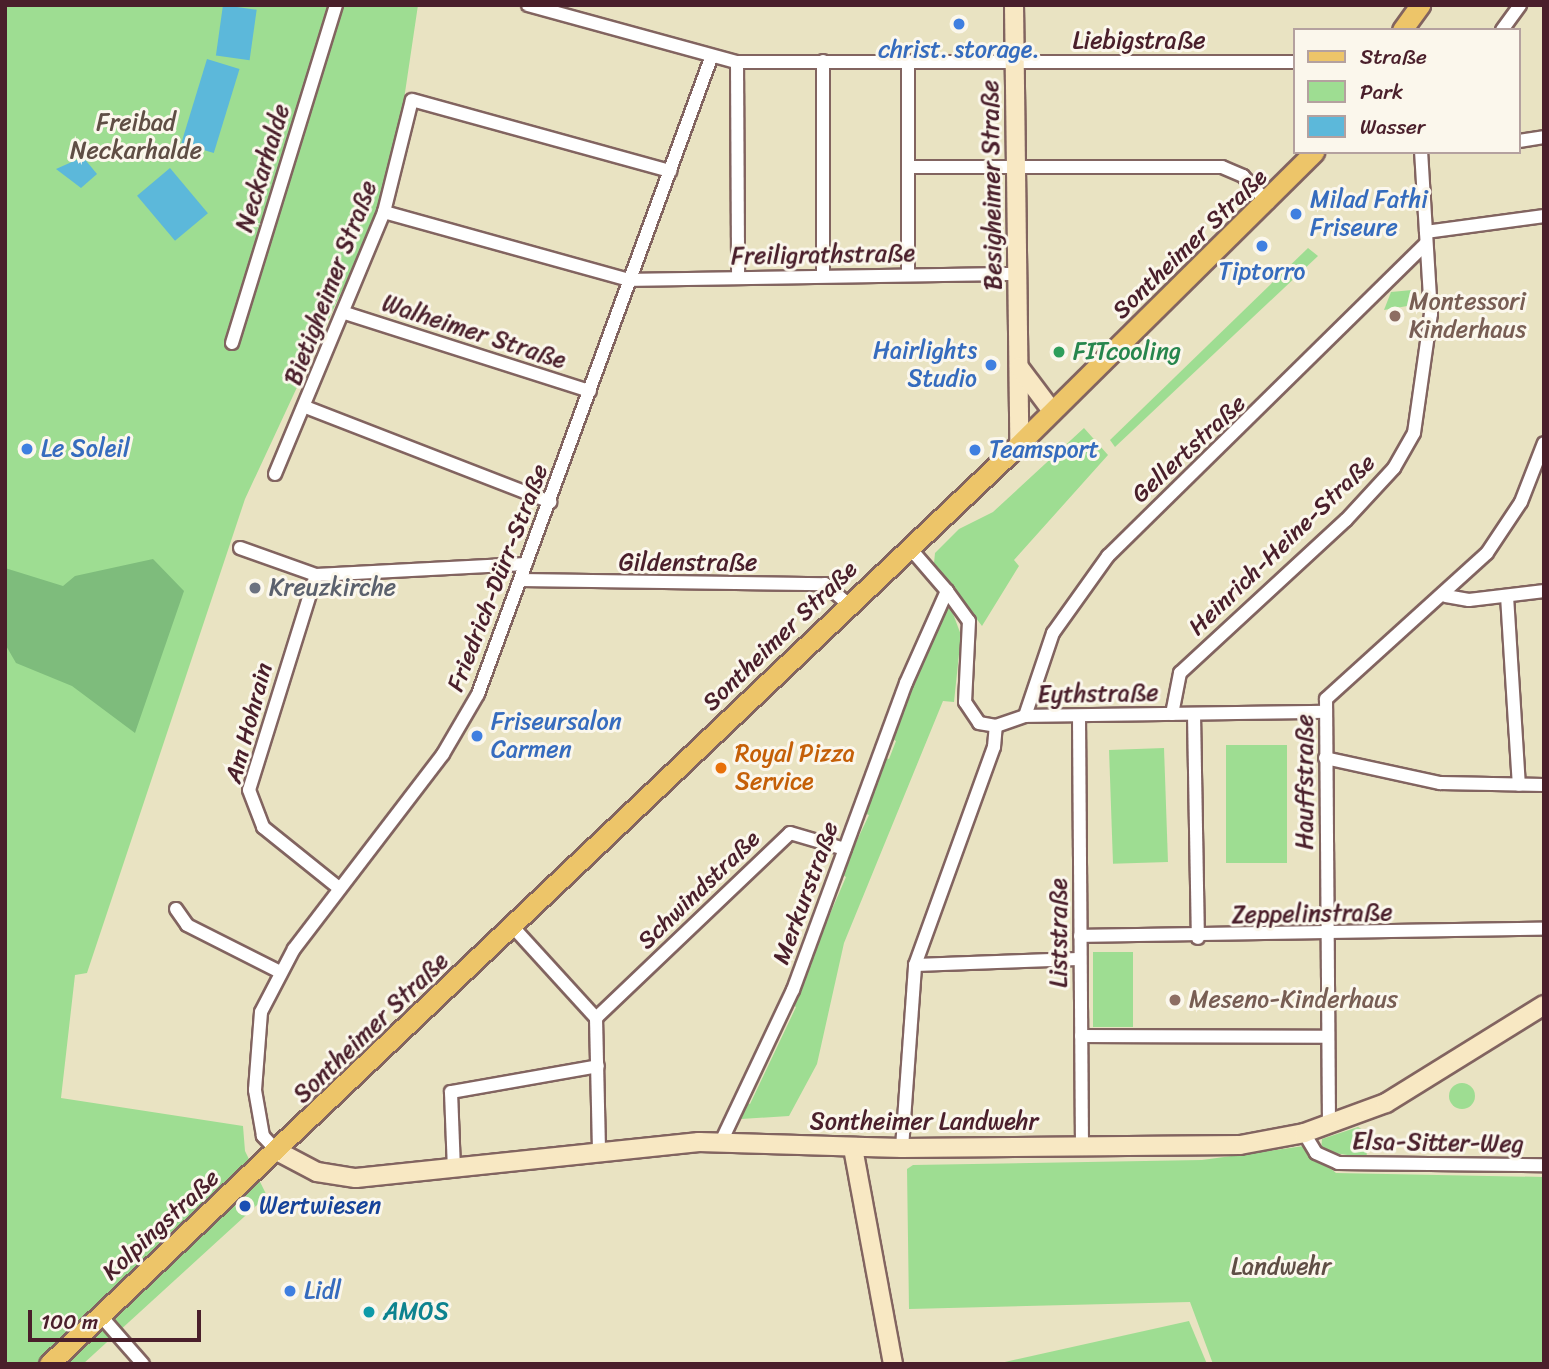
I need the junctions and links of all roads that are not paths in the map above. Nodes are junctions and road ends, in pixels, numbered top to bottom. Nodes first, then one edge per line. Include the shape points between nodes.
1 (336, 5) edge
2 (528, 5) edge
3 (1014, 5) edge
4 (1420, 5) edge
5 (1520, 5) edge
6 (1403, 28) edge
7 (1503, 28) edge
8 (711, 58) junction
9 (822, 61) junction
10 (908, 61) junction
11 (1015, 61) junction
12 (737, 62) junction
13 (1294, 62) edge
14 (1544, 137) edge
15 (1521, 141) edge
16 (1312, 154) edge
17 (1421, 154) edge
18 (909, 167) junction
19 (1016, 167) junction
20 (670, 171) junction
21 (1268, 203) junction
22 (384, 212) junction
23 (1544, 216) edge
24 (1426, 238) junction
25 (1017, 274) junction
26 (908, 275) junction
27 (738, 276) junction
28 (823, 276) junction
29 (629, 280) junction
30 (345, 313) junction
31 (232, 343) dead end
32 (1018, 365) junction
33 (590, 391) junction
34 (308, 408) junction
35 (1052, 411) junction
36 (1544, 443) edge
37 (1019, 444) junction
38 (275, 474) dead end
39 (550, 502) junction
40 (909, 547) junction
41 (240, 548) dead end
42 (526, 564) junction
43 (316, 575) junction
44 (520, 580) junction
45 (947, 591) junction
46 (1544, 591) edge
47 (1447, 596) junction
48 (1507, 596) junction
49 (848, 604) junction
50 (1322, 712) junction
51 (1172, 714) junction
52 (1194, 715) junction
53 (1026, 716) junction
54 (1079, 717) junction
55 (996, 726) junction
56 (1325, 758) junction
57 (1519, 785) junction
58 (1544, 785) edge
59 (845, 849) junction
60 (339, 888) junction
61 (176, 909) dead end
62 (512, 926) junction
63 (1544, 929) edge
64 (1325, 933) junction
65 (1080, 936) junction
66 (1198, 938) junction
67 (1079, 959) junction
68 (915, 965) junction
69 (280, 972) junction
70 (1544, 1004) edge
71 (596, 1018) junction
72 (1081, 1036) junction
73 (1324, 1037) junction
74 (598, 1066) junction
75 (1329, 1124) junction
76 (1304, 1133) junction
77 (721, 1142) junction
78 (853, 1148) junction
79 (1082, 1148) junction
80 (902, 1149) junction
81 (277, 1151) junction
82 (599, 1153) junction
83 (1544, 1165) edge
84 (454, 1170) junction
85 (100, 1315) junction
86 (49, 1364) edge
87 (143, 1364) edge
88 (893, 1364) edge

1 - 31 street, Neckarhalde
2 - 8 street, Liebigstraße
3 - 11 street, Besigheimer Straße
4 - 6 main road
5 - 7 street
8 - 12 street, Liebigstraße
8 - 20 street, Friedrich-Dürr-Straße
9 - 10 street, Liebigstraße
9 - 12 street, Liebigstraße
9 - 28 street
10 - 11 street, Liebigstraße
10 - 18 street
11 - 13 street, Liebigstraße
11 - 19 street, Besigheimer Straße
12 - 27 street
14 - 15 street
16 - 21 main road, Sontheimer Straße
17 - 24 street, Heinrich-Heine-Straße
18 - 19 street
18 - 26 street
19 - 21 street via 1222,167 1243,176
19 - 25 street, Besigheimer Straße
20 - 22 street, Bietigheimer Straße via 412,100
20 - 29 street, Friedrich-Dürr-Straße
21 - 35 main road, Sontheimer Straße
22 - 29 street, Freiligrathstraße
22 - 30 street, Bietigheimer Straße
23 - 24 street
24 - 51 street, Heinrich-Heine-Straße via 1428,359 1420,418 1409,445 1346,520 1180,673
24 - 53 street, Gellertstraße via 1108,556 1053,633
25 - 26 street, Freiligrathstraße
25 - 32 street, Besigheimer Straße
26 - 28 street, Freiligrathstraße
27 - 28 street, Freiligrathstraße
27 - 29 street, Freiligrathstraße
29 - 33 street, Friedrich-Dürr-Straße
30 - 33 street, Walheimer Straße
30 - 34 street, Bietigheimer Straße
32 - 35 street
32 - 37 street, Besigheimer Straße
33 - 39 street, Friedrich-Dürr-Straße
34 - 38 street, Bietigheimer Straße
34 - 39 street
35 - 37 main road, Sontheimer Straße
36 - 47 street, Hauffstraße via 1515,515
37 - 40 main road, Sontheimer Straße
39 - 42 street, Friedrich-Dürr-Straße
40 - 45 street
40 - 49 main road, Sontheimer Straße
41 - 43 street
42 - 43 street
42 - 44 street, Friedrich-Dürr-Straße
43 - 60 street, Am Hohrain via 249,790 263,827
44 - 49 street, Gildenstraße via 825,584
44 - 60 street, Friedrich-Dürr-Straße via 490,668 457,733
45 - 55 street via 971,627 966,708 979,723
45 - 59 street, Merkurstraße
46 - 48 street
47 - 48 street
47 - 50 street, Hauffstraße via 1326,699
48 - 57 street
49 - 62 main road, Sontheimer Straße
50 - 52 street, Eythstraße
50 - 56 street, Hauffstraße
51 - 52 street, Eythstraße
51 - 54 street, Eythstraße
52 - 66 street
53 - 54 street, Eythstraße
53 - 55 street, Eythstraße
54 - 65 street, Liststraße
55 - 68 street via 994,747
56 - 57 street via 1440,783
56 - 64 street, Hauffstraße
57 - 58 street
59 - 71 street, Schwindstraße via 790,833
59 - 77 street, Merkurstraße via 793,990
60 - 69 street, Friedrich-Dürr-Straße
61 - 69 street via 187,925
62 - 71 street
62 - 81 main road, Sontheimer Straße
63 - 64 street, Zeppelinstraße
64 - 66 street, Zeppelinstraße
64 - 73 street, Hauffstraße
65 - 66 street, Zeppelinstraße
65 - 67 street, Liststraße
67 - 68 street
67 - 72 street, Liststraße
68 - 80 street
69 - 81 street, Friedrich-Dürr-Straße via 261,1013 255,1069 260,1127
70 - 75 street, Sontheimer Landwehr via 1424,1083
71 - 74 street
72 - 73 street
72 - 79 street, Liststraße
73 - 75 street, Hauffstraße
74 - 82 street
74 - 84 street via 451,1092
75 - 76 street, Sontheimer Landwehr
76 - 79 street, Sontheimer Landwehr via 1206,1148
76 - 83 street, Elsa-Sitter-Weg via 1316,1153 1338,1163
77 - 78 street, Sontheimer Landwehr
77 - 82 street, Sontheimer Landwehr
78 - 80 street, Sontheimer Landwehr
78 - 88 street
79 - 80 street, Sontheimer Landwehr
81 - 84 street, Sontheimer Landwehr via 334,1175
81 - 85 main road, Kolpingstraße
82 - 84 street, Sontheimer Landwehr
85 - 86 main road, Kolpingstraße
85 - 87 street

